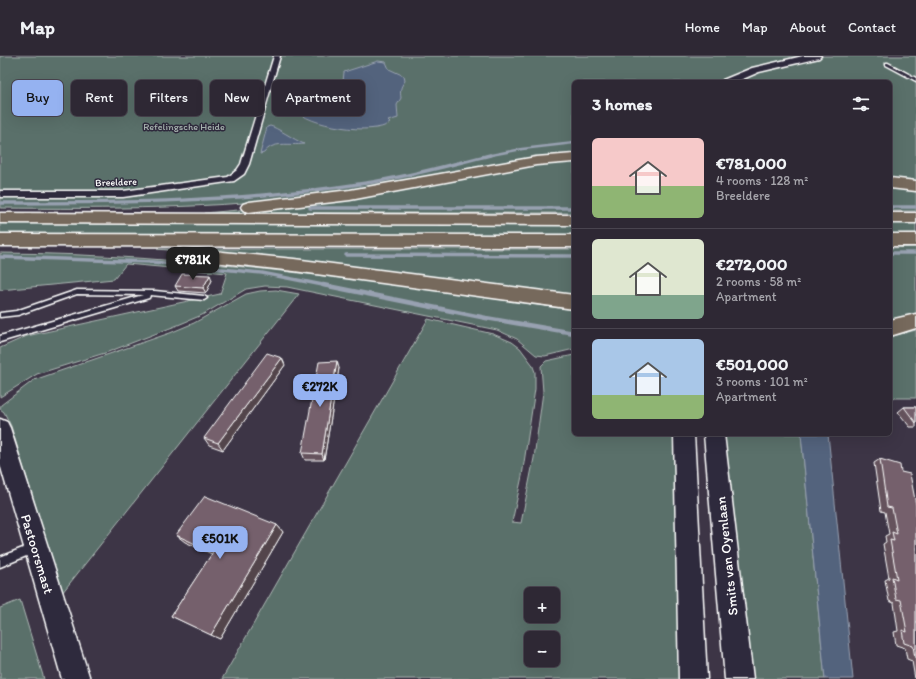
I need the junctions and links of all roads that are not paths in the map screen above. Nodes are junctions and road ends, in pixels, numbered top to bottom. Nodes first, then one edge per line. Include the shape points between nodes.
1 (277, 56) edge
2 (816, 56) edge
3 (887, 64) dead end
4 (732, 80) edge
5 (916, 80) edge
6 (572, 158) edge
7 (892, 183) edge
8 (916, 186) edge
9 (0, 194) edge
10 (0, 218) edge
11 (892, 218) edge
12 (916, 218) edge
13 (59, 219) junction
14 (572, 220) edge
15 (0, 240) edge
16 (18, 240) junction
17 (892, 240) edge
18 (916, 240) edge
19 (572, 241) edge
20 (154, 293) junction
21 (204, 298) dead end
22 (572, 302) edge
23 (0, 315) edge
24 (916, 321) edge
25 (892, 327) edge
26 (0, 339) edge
27 (0, 428) edge
28 (684, 436) edge
29 (714, 436) edge
30 (35, 548) junction
31 (0, 562) edge
32 (76, 679) edge
33 (693, 679) edge
34 (739, 679) edge

1 - 9 street, Breeldere via 245,164 241,172 231,178 123,194
2 - 4 main road via 756,70
3 - 5 lane
6 - 13 highway via 536,161 397,188 310,201 228,209
7 - 8 highway
10 - 13 highway
11 - 12 highway
13 - 14 highway
15 - 16 highway
16 - 19 highway
16 - 22 highway via 241,259
17 - 18 highway
20 - 21 lane
20 - 23 lane via 77,292 16,313
20 - 26 lane
24 - 25 highway
27 - 30 main road, Pastoorsmast
28 - 33 main road
29 - 34 main road, Smits van Oyenlaan
30 - 31 lane
30 - 32 main road, Pastoorsmast

